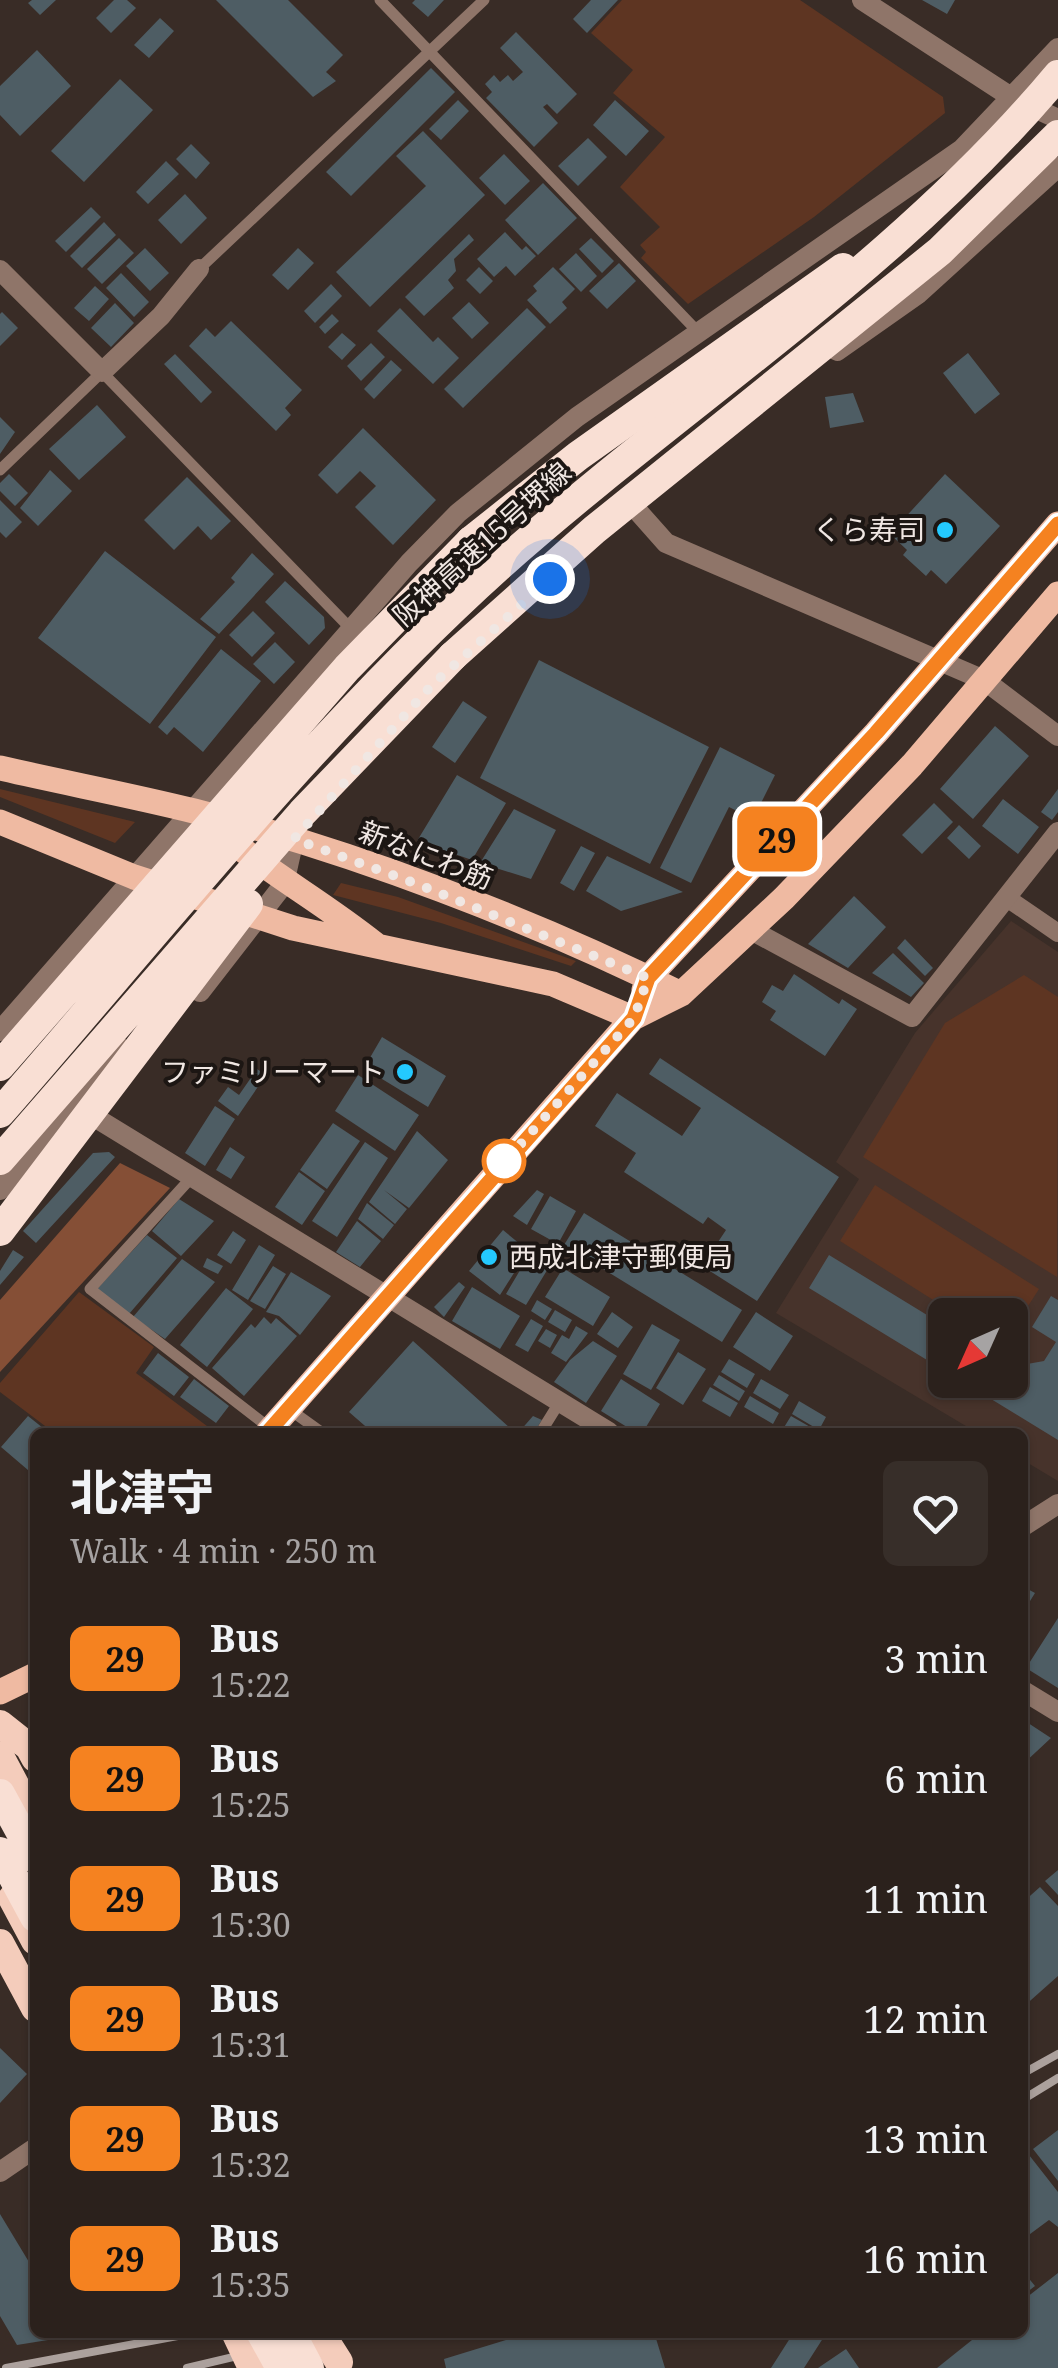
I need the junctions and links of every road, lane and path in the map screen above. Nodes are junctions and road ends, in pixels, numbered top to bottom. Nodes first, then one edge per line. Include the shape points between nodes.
1 (380, 0) edge
2 (484, 0) edge
3 (862, 0) edge
4 (1058, 48) edge
5 (431, 52) junction
6 (1058, 75) edge
7 (1011, 97) junction
8 (1058, 119) edge
9 (1058, 135) edge
10 (1058, 167) edge
11 (975, 168) junction
12 (0, 270) edge
13 (200, 270) joint
14 (698, 333) junction
15 (102, 372) junction
16 (0, 470) edge
17 (635, 508) junction
18 (1058, 524) edge
19 (1058, 594) edge
20 (351, 630) junction
21 (938, 661) junction
22 (984, 680) junction
23 (382, 726) junction
24 (1058, 736) edge
25 (0, 768) edge
26 (194, 811) junction
27 (0, 822) edge
28 (1058, 832) edge
29 (294, 839) junction
30 (243, 852) junction
31 (134, 877) junction
32 (276, 877) junction
33 (1007, 898) junction
34 (246, 913) junction
35 (750, 930) junction
36 (1058, 932) edge
37 (379, 947) junction
38 (648, 978) junction
39 (681, 994) junction
40 (634, 1018) junction
41 (0, 1032) edge
42 (0, 1062) edge
43 (74, 1105) junction
44 (0, 1113) edge
45 (98, 1120) junction
46 (0, 1160) edge
47 (191, 1178) junction
48 (0, 1190) edge
49 (0, 1230) edge
50 (385, 1298) junction
51 (559, 1402) junction
52 (288, 1409) junction
53 (266, 1428) edge
54 (272, 1428) edge
55 (315, 1428) edge
56 (543, 1428) edge
57 (602, 1428) edge
58 (1058, 1504) edge
59 (1028, 1523) edge
60 (30, 1677) edge
61 (0, 1692) edge
62 (1028, 1694) edge
63 (1058, 1712) edge
64 (0, 1724) edge
65 (30, 1747) edge
66 (0, 1756) edge
67 (0, 1794) edge
68 (30, 1813) edge
69 (30, 1849) edge
70 (0, 1852) edge
71 (0, 1875) edge
72 (30, 1908) edge
73 (30, 1932) edge
74 (0, 1943) edge
75 (30, 1999) edge
76 (30, 2151) edge
77 (0, 2172) edge
78 (239, 2338) edge
79 (264, 2338) edge
80 (297, 2338) edge
81 (322, 2338) edge
82 (333, 2367) edge
83 (252, 2368) edge
84 (280, 2368) edge

1 - 5 lane
2 - 5 lane
3 - 7 street
4 - 7 street
5 - 13 lane
5 - 14 lane
6 - 11 highway, 阪神高速15号堺線, bridge
7 - 8 street
7 - 14 street via 962,149
9 - 23 highway, bridge via 940,250 520,593
10 - 17 street via 918,294 750,412
11 - 42 highway, bridge via 578,456 460,552 347,668
11 - 44 highway, 阪神高速15号堺線, bridge via 430,632
12 - 15 street
13 - 15 street
14 - 20 street via 458,513
15 - 16 lane
15 - 20 lane
17 - 21 street via 666,542
17 - 29 street via 431,686
18 - 21 main road
19 - 22 main road
20 - 26 street
21 - 22 street
21 - 38 main road
22 - 24 street
22 - 35 main road via 912,766
23 - 46 highway, bridge
23 - 49 highway, bridge
25 - 26 main road, 新なにわ筋
26 - 29 main road, 新なにわ筋
26 - 30 main road
26 - 31 street
27 - 31 main road
28 - 33 street
29 - 30 street
29 - 32 street
29 - 38 main road, 新なにわ筋
30 - 31 street
30 - 32 main road
31 - 34 main road
31 - 41 street
32 - 34 street
32 - 37 main road via 330,907
33 - 35 street via 912,1016
33 - 36 street
34 - 37 main road
34 - 43 street
34 - 45 street
35 - 39 main road
37 - 40 main road via 553,984
38 - 39 main road, 新なにわ筋
38 - 40 main road
39 - 40 main road
40 - 50 main road
42 - 43 street
43 - 45 street
43 - 48 street
45 - 47 street
45 - 49 street
47 - 50 street
47 - 53 lane via 90,1289
50 - 51 street
50 - 52 main road
51 - 56 lane
51 - 57 street
52 - 54 main road
52 - 55 lane
58 - 59 street
60 - 61 main road
62 - 63 street
64 - 65 highway
66 - 68 highway
67 - 69 highway
70 - 72 highway
71 - 73 highway
74 - 75 highway
76 - 77 street
78 - 83 highway, bridge
79 - 84 highway, bridge
80 - 82 highway, bridge
81 - 82 highway, bridge

